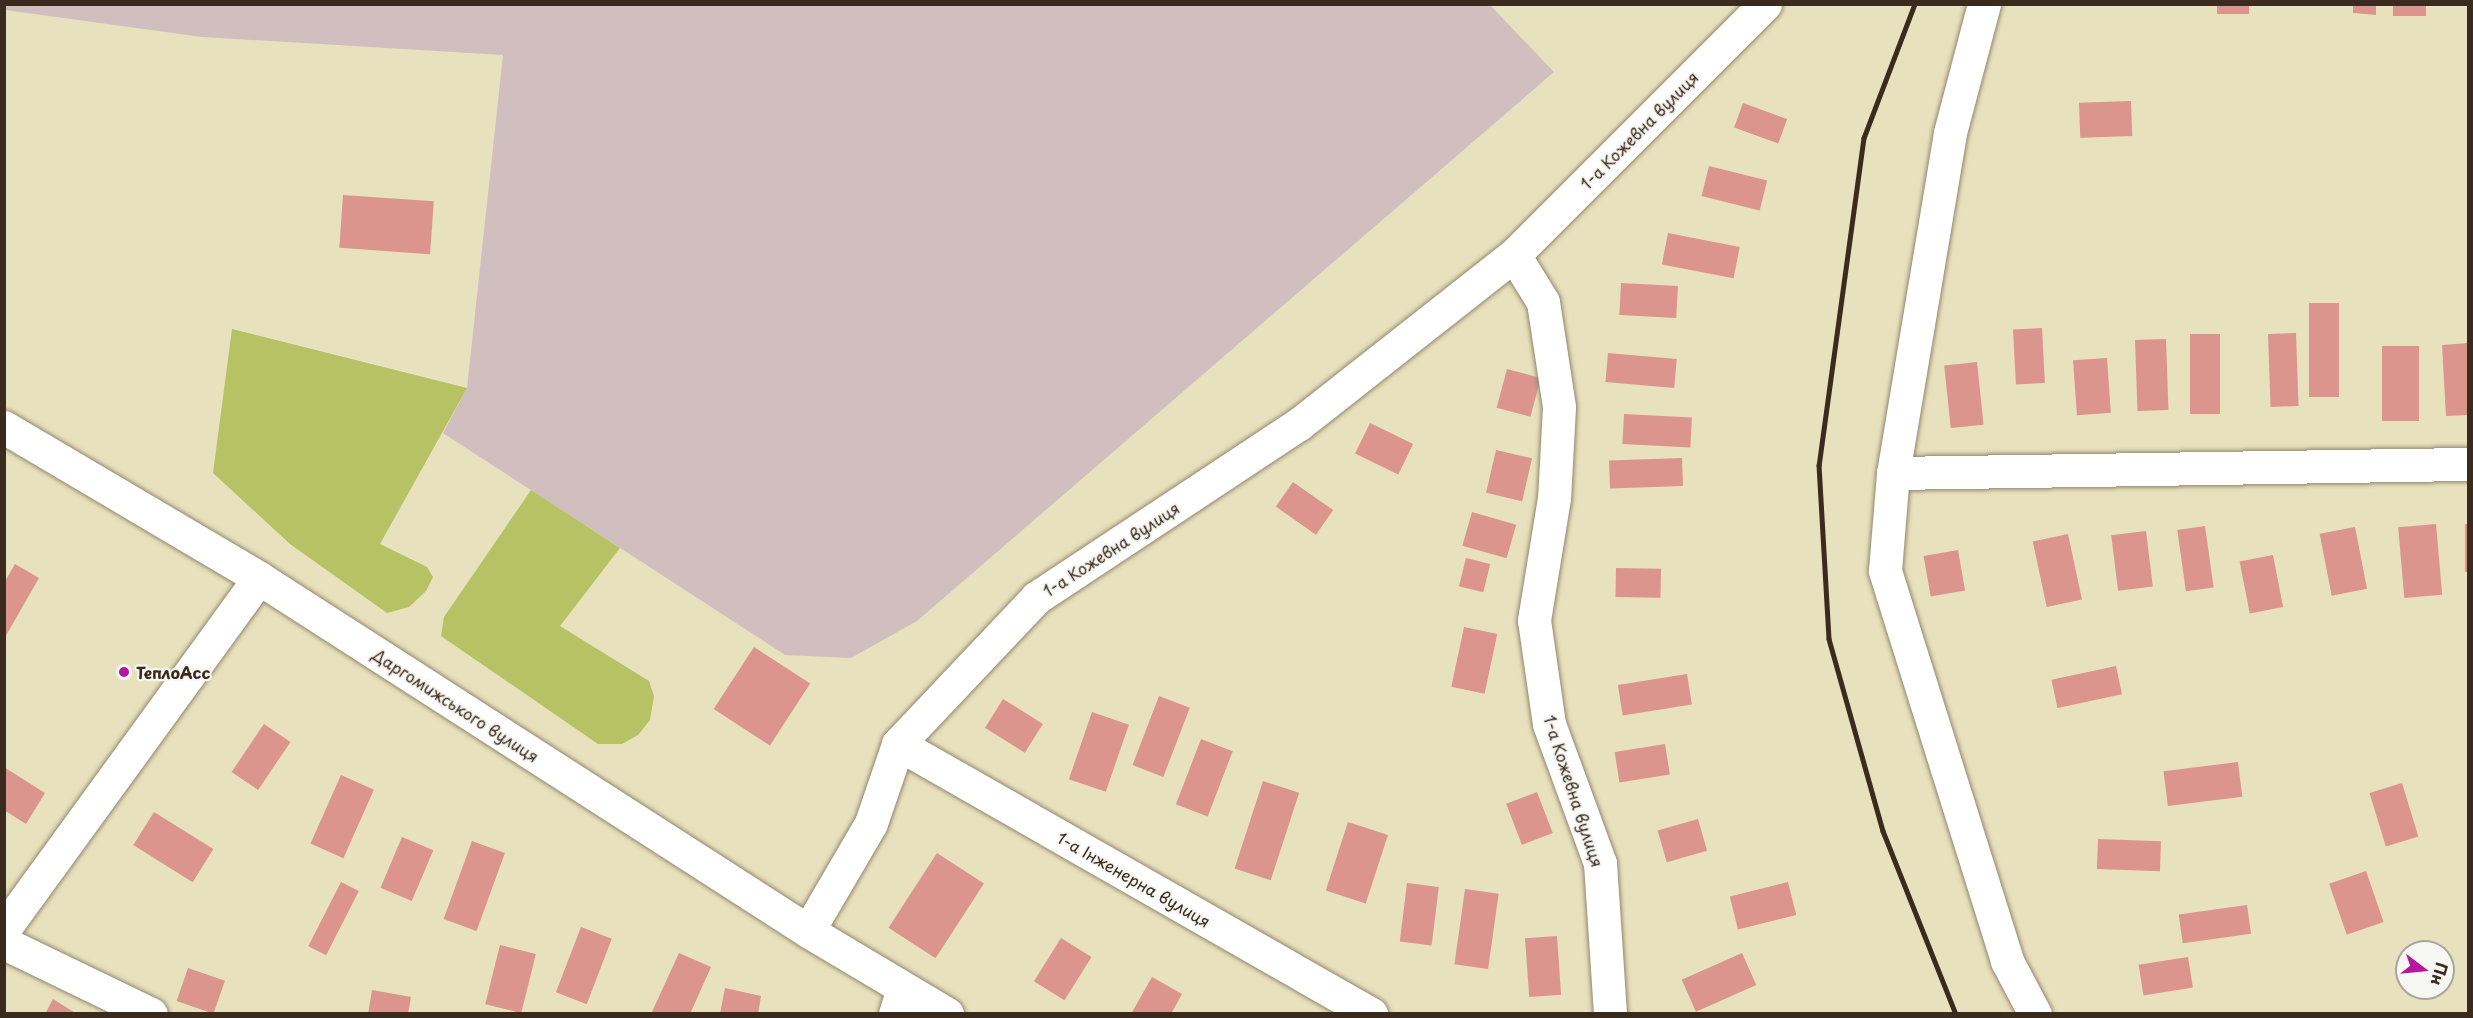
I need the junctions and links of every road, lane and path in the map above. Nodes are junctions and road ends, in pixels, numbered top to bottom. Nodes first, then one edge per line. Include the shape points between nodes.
1 (1765, 4) edge
2 (1984, 4) edge
3 (1514, 255) junction
4 (4, 426) edge
5 (2469, 464) edge
6 (1893, 473) junction
7 (259, 578) junction
8 (898, 744) junction
9 (4, 929) edge
10 (808, 931) junction
11 (4, 943) edge
12 (899, 1001) edge
13 (151, 1014) edge
14 (947, 1014) edge
15 (1371, 1014) edge
16 (1610, 1014) edge
17 (2035, 1014) edge

1 - 3 street, 1-а Кожевна вулиця
2 - 6 street via 1950,133
3 - 8 street, 1-а Кожевна вулиця via 1299,424 1036,598
3 - 16 street, 1-а Кожевна вулиця via 1543,302 1559,407 1554,498 1534,620 1549,724 1600,863
4 - 7 street, Даргомижського вулиця
5 - 6 street
6 - 17 street via 1885,571 2007,961
7 - 9 street
7 - 10 street, Даргомижського вулиця
8 - 10 street, 1-а Кожевна вулиця via 871,823
8 - 15 street, 1-а Інженерна вулиця
10 - 12 street, Даргомижського вулиця
11 - 13 street
12 - 14 street, Даргомижського вулиця

